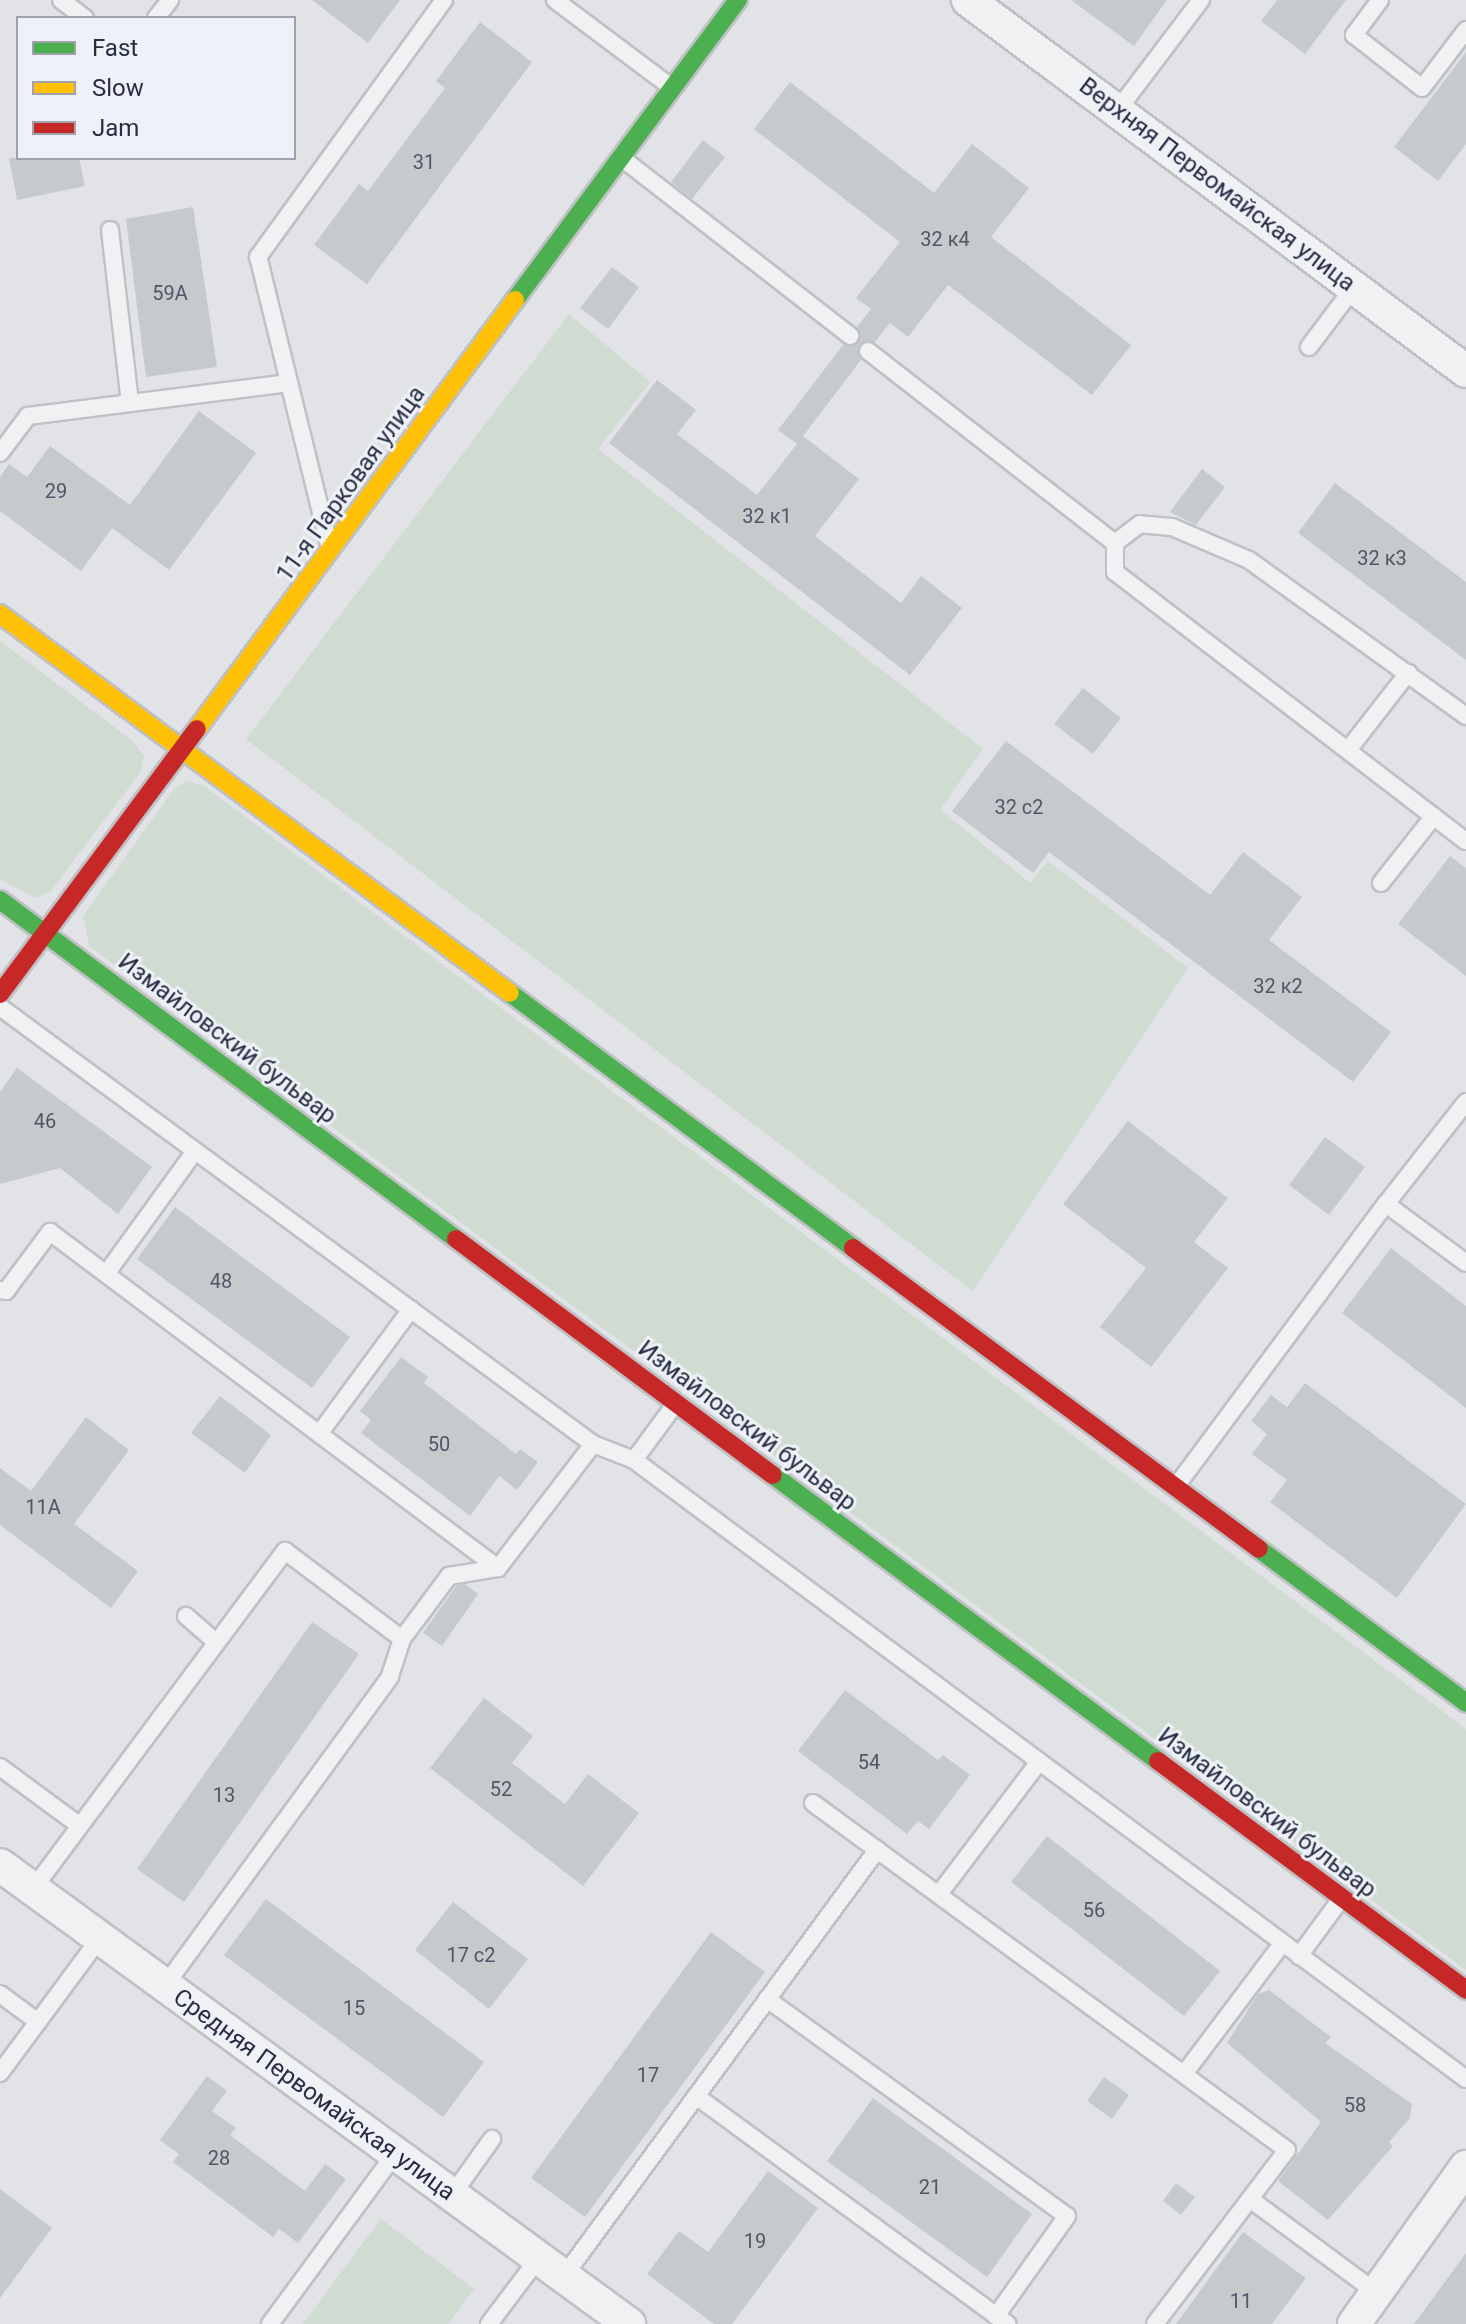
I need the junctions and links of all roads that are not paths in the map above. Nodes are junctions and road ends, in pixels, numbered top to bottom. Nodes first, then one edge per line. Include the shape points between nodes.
1 (61, 0) edge
2 (170, 0) edge
3 (444, 0) edge
4 (555, 0) edge
5 (738, 0) edge
6 (968, 0) edge
7 (1201, 0) edge
8 (1380, 0) edge
9 (82, 16) edge
10 (158, 16) edge
11 (1466, 30) edge
12 (673, 88) junction
13 (1117, 111) junction
14 (622, 158) junction
15 (110, 230) dead end
16 (1354, 287) junction
17 (850, 336) dead end
18 (1309, 347) dead end
19 (868, 351) dead end
20 (1466, 371) edge
21 (289, 383) junction
22 (130, 403) junction
23 (0, 453) edge
24 (1115, 543) junction
25 (330, 553) junction
26 (0, 614) edge
27 (1408, 673) junction
28 (1466, 716) edge
29 (182, 750) junction
30 (1348, 750) junction
31 (1434, 816) junction
32 (1466, 841) edge
33 (1381, 883) dead end
34 (0, 900) edge
35 (44, 933) junction
36 (0, 994) edge
37 (0, 1007) edge
38 (1466, 1102) edge
39 (195, 1151) junction
40 (1386, 1204) junction
41 (1466, 1263) edge
42 (106, 1274) junction
43 (0, 1290) edge
44 (411, 1309) junction
45 (676, 1403) junction
46 (319, 1434) junction
47 (593, 1444) junction
48 (634, 1460) junction
49 (1173, 1490) junction
50 (498, 1568) junction
51 (186, 1616) dead end
52 (402, 1639) junction
53 (216, 1642) junction
54 (1466, 1703) edge
55 (1039, 1762) junction
56 (0, 1767) edge
57 (813, 1803) dead end
58 (80, 1826) junction
59 (877, 1850) junction
60 (0, 1865) edge
61 (33, 1889) junction
62 (939, 1894) junction
63 (1342, 1898) junction
64 (100, 1938) junction
65 (1282, 1944) junction
66 (1299, 1956) junction
67 (165, 1985) junction
68 (1466, 1990) edge
69 (0, 1994) edge
70 (767, 1999) junction
71 (38, 2022) junction
72 (0, 2073) edge
73 (1184, 2074) junction
74 (1466, 2079) edge
75 (696, 2096) junction
76 (492, 2139) dead end
77 (395, 2154) junction
78 (1466, 2167) edge
79 (452, 2195) junction
80 (1250, 2199) junction
81 (551, 2267) junction
82 (1377, 2293) junction
83 (1001, 2320) edge
84 (270, 2324) edge
85 (489, 2324) edge
86 (629, 2324) edge
87 (1155, 2324) edge
88 (1354, 2324) edge

1 - 9 lane
2 - 10 lane
3 - 21 lane via 258,257
4 - 12 lane
5 - 12 street, 11-я Парковая улица
6 - 13 street, Верхняя Первомайская улица
7 - 13 lane
8 - 11 lane via 1354,35 1422,88
12 - 14 street, 11-я Парковая улица
13 - 16 street, Верхняя Первомайская улица
14 - 17 lane
14 - 25 street, 11-я Парковая улица
15 - 22 lane
16 - 18 lane
16 - 20 street, Верхняя Первомайская улица
19 - 24 lane
21 - 22 lane
21 - 25 lane
22 - 23 lane via 28,416
24 - 27 lane via 1140,524 1172,527 1249,560
24 - 30 lane via 1115,572
25 - 29 street, 11-я Парковая улица
26 - 29 street
27 - 28 lane
27 - 30 lane
29 - 35 street, 11-я Парковая улица
29 - 49 street
30 - 31 lane
31 - 32 lane
31 - 33 lane
34 - 35 street, Измайловский бульвар
35 - 36 street, 11-я Парковая улица
35 - 45 street, Измайловский бульвар
37 - 39 lane
38 - 40 lane
39 - 42 lane
39 - 44 lane
40 - 41 lane
40 - 49 lane
42 - 43 lane via 50,1232 6,1291
42 - 46 lane
44 - 46 lane
44 - 47 lane
45 - 48 lane
45 - 63 street, Измайловский бульвар
46 - 50 lane
47 - 48 lane
47 - 50 lane
48 - 55 lane
49 - 54 street
50 - 52 lane via 449,1576
51 - 53 lane
52 - 53 lane via 285,1551
52 - 67 lane via 390,1677
53 - 58 lane
55 - 62 lane
55 - 65 lane
56 - 58 lane
57 - 59 lane via 830,1823
58 - 61 lane
59 - 62 lane
59 - 70 lane
60 - 61 street, Средняя Первомайская улица
61 - 64 street, Средняя Первомайская улица
62 - 73 lane
63 - 66 lane
63 - 68 street, Измайловский бульвар
64 - 67 street, Средняя Первомайская улица
64 - 71 lane
65 - 66 lane
65 - 73 lane
66 - 74 lane
67 - 77 street, Средняя Первомайская улица
69 - 71 lane
70 - 75 lane
70 - 83 lane via 1067,2216
71 - 72 lane
73 - 80 lane via 1287,2150
75 - 81 lane
75 - 83 lane
76 - 79 lane
77 - 79 street, Средняя Первомайская улица
77 - 84 lane
78 - 82 street
79 - 81 street, Средняя Первомайская улица
80 - 82 lane
80 - 87 lane
81 - 85 lane
81 - 86 street, Средняя Первомайская улица
82 - 88 street

